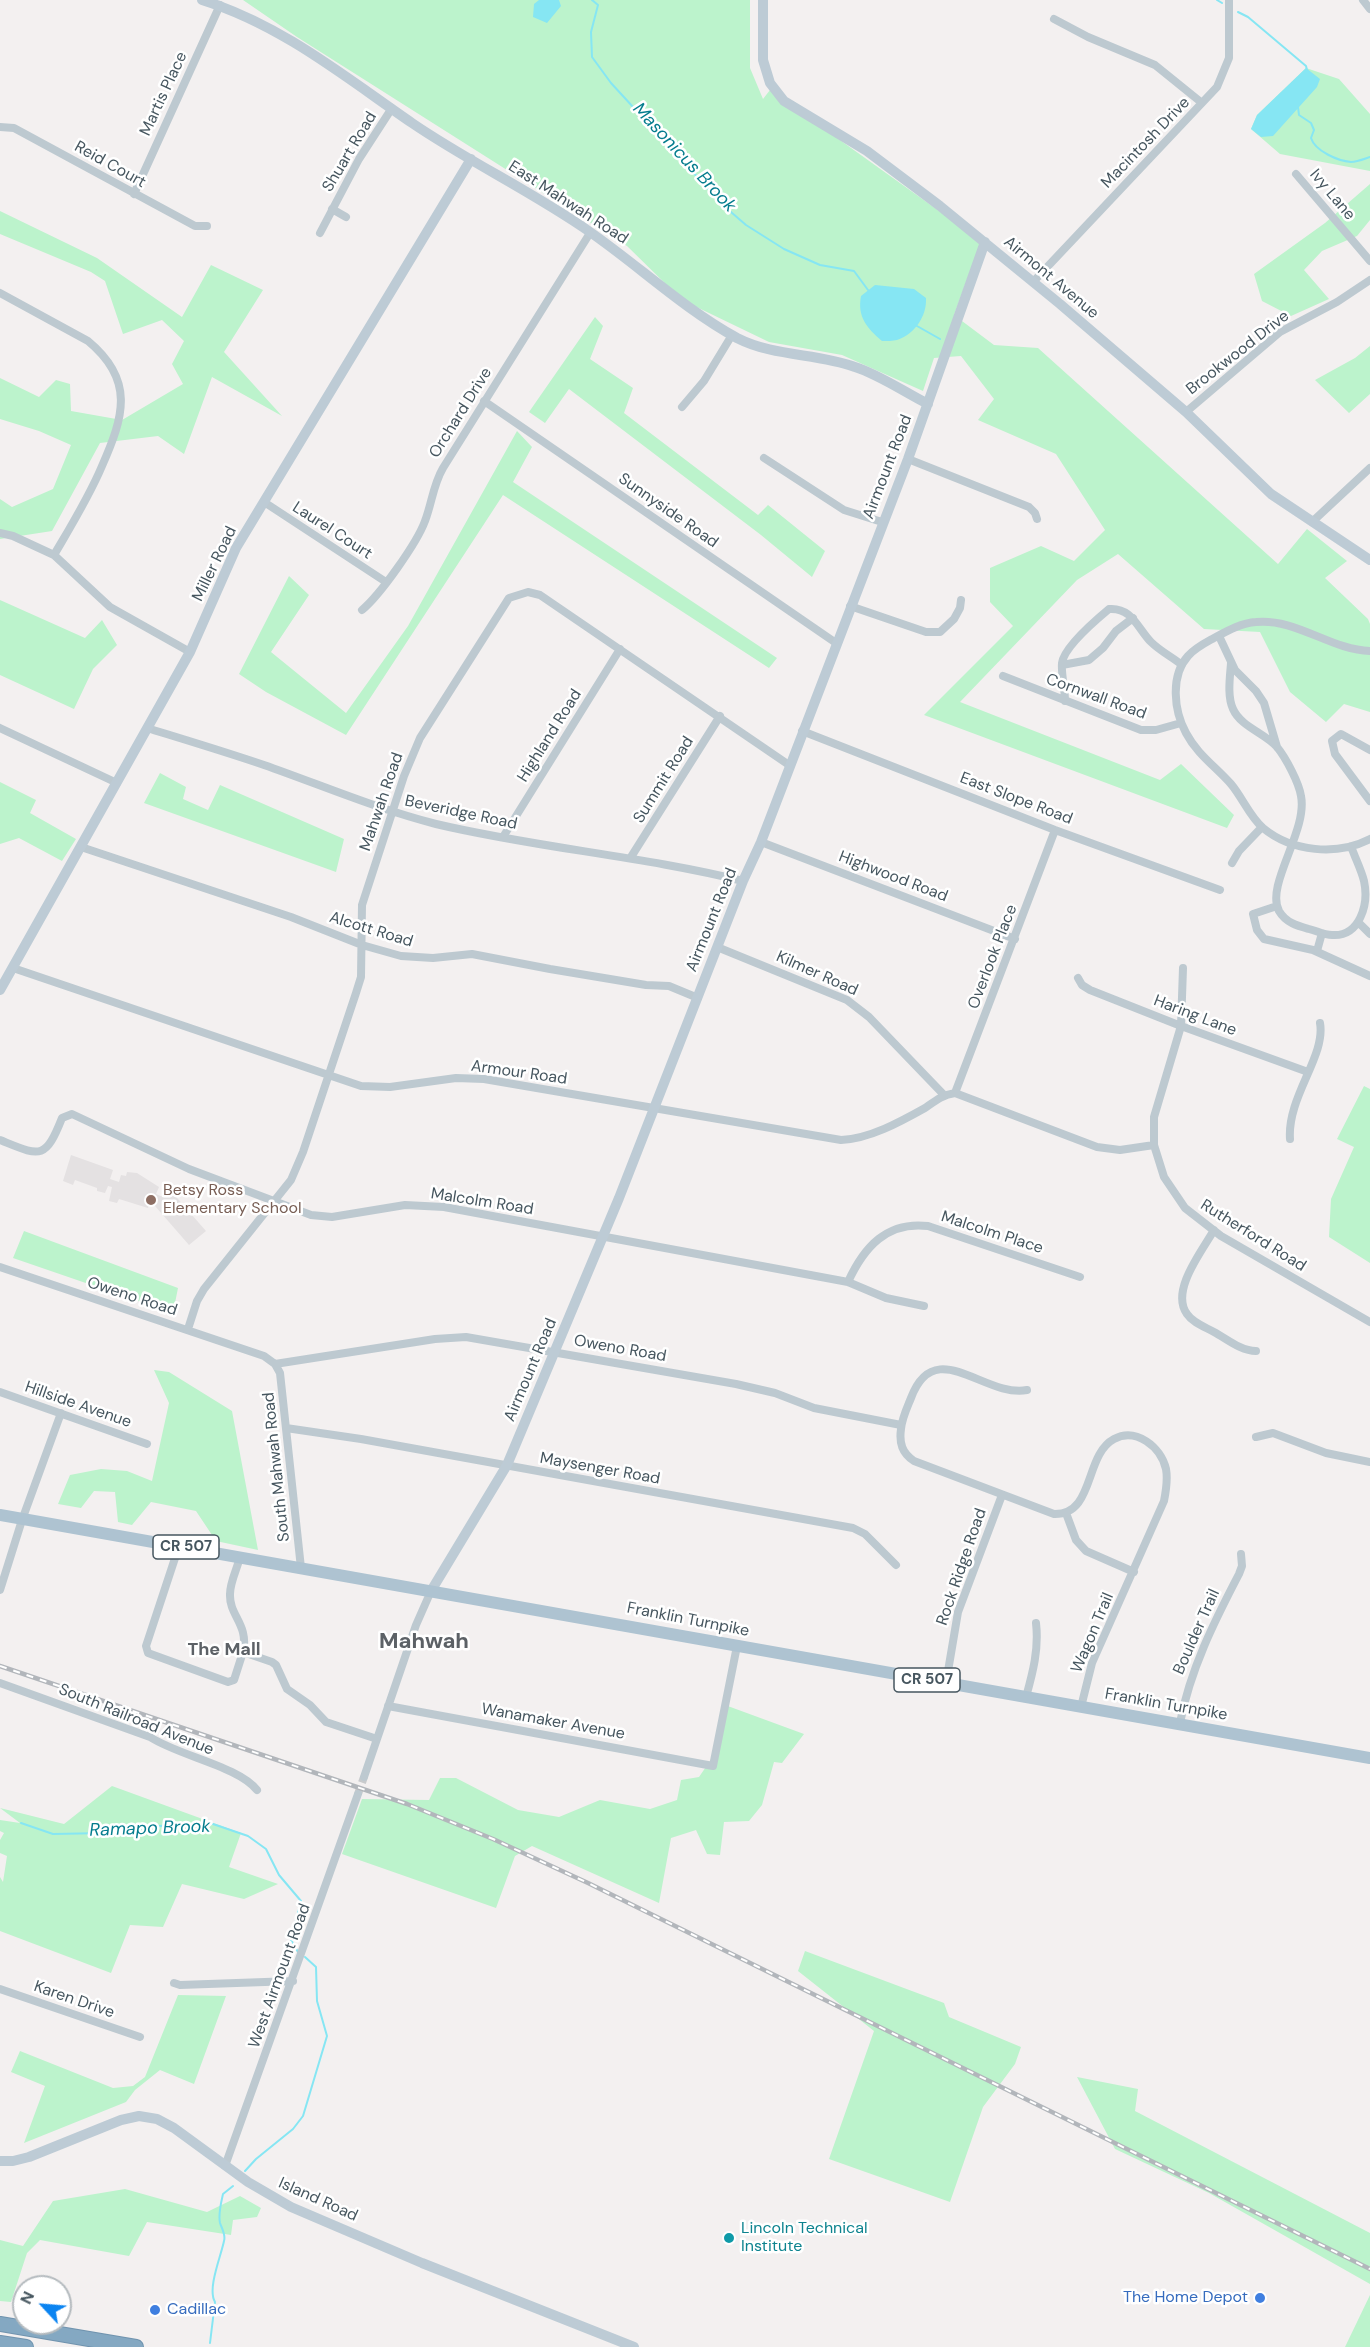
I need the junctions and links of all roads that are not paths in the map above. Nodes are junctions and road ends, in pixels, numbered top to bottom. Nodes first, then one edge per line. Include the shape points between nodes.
1 (202, 0) edge
2 (763, 0) edge
3 (1229, 0) edge
4 (1363, 0) edge
5 (220, 5) junction
6 (1370, 9) edge
7 (1054, 19) dead end
8 (1202, 104) junction
9 (392, 108) junction
10 (0, 127) edge
11 (471, 159) junction
12 (1296, 174) dead end
13 (134, 194) junction
14 (332, 209) junction
15 (346, 217) dead end
16 (207, 226) dead end
17 (590, 232) junction
18 (320, 233) dead end
19 (985, 242) junction
20 (1370, 261) edge
21 (1370, 280) edge
22 (1033, 282) junction
23 (0, 292) edge
24 (732, 335) junction
25 (484, 401) junction
26 (928, 404) junction
27 (682, 407) dead end
28 (1186, 412) junction
29 (764, 458) dead end
30 (908, 459) junction
31 (1370, 468) edge
32 (264, 502) junction
33 (1037, 519) dead end
34 (882, 522) junction
35 (1312, 522) junction
36 (0, 533) edge
37 (54, 555) junction
38 (1370, 560) edge
39 (386, 582) junction
40 (961, 600) dead end
41 (850, 606) junction
42 (362, 610) dead end
43 (1133, 618) junction
44 (1219, 636) junction
45 (836, 643) junction
46 (620, 649) junction
47 (1370, 651) edge
48 (190, 652) junction
49 (1231, 663) junction
50 (1062, 665) junction
51 (1182, 665) junction
52 (1002, 676) dead end
53 (1065, 701) junction
54 (720, 716) junction
55 (1181, 723) junction
56 (0, 728) edge
57 (147, 728) junction
58 (802, 731) junction
59 (1277, 747) junction
60 (1370, 750) edge
61 (789, 765) junction
62 (117, 783) junction
63 (1370, 801) edge
64 (392, 812) junction
65 (1262, 827) junction
66 (1055, 830) junction
67 (502, 837) junction
68 (1370, 839) edge
69 (761, 842) junction
70 (1293, 843) junction
71 (1351, 846) junction
72 (81, 847) junction
73 (632, 858) junction
74 (1232, 863) dead end
75 (743, 881) junction
76 (1220, 890) dead end
77 (1277, 906) junction
78 (1358, 922) junction
79 (1322, 933) junction
80 (1370, 934) edge
81 (1015, 939) junction
82 (362, 945) junction
83 (717, 947) junction
84 (1317, 951) junction
85 (13, 968) junction
86 (1183, 968) dead end
87 (1370, 976) edge
88 (1078, 978) dead end
89 (0, 990) edge
90 (698, 998) junction
91 (1320, 1023) dead end
92 (1181, 1026) junction
93 (1308, 1072) junction
94 (328, 1076) junction
95 (955, 1093) junction
96 (944, 1095) junction
97 (654, 1108) junction
98 (1290, 1139) dead end
99 (0, 1140) edge
100 (1154, 1145) junction
101 (275, 1202) junction
102 (1214, 1230) junction
103 (603, 1237) junction
104 (0, 1267) edge
105 (1080, 1277) dead end
106 (848, 1282) junction
107 (924, 1306) dead end
108 (1370, 1322) edge
109 (188, 1329) junction
110 (555, 1351) junction
111 (1256, 1351) dead end
112 (274, 1364) junction
113 (1027, 1390) dead end
114 (0, 1392) edge
115 (61, 1413) junction
116 (902, 1425) junction
117 (286, 1428) junction
118 (1256, 1437) dead end
119 (147, 1444) dead end
120 (1370, 1462) edge
121 (507, 1465) junction
122 (1002, 1495) junction
123 (1066, 1513) junction
124 (0, 1515) edge
125 (22, 1520) junction
126 (179, 1546) junction
127 (1241, 1554) dead end
128 (240, 1557) junction
129 (896, 1565) dead end
130 (302, 1568) junction
131 (1134, 1572) junction
132 (0, 1590) edge
133 (431, 1591) junction
134 (1036, 1623) dead end
135 (737, 1646) junction
136 (243, 1652) junction
137 (0, 1683) edge
138 (945, 1683) junction
139 (1026, 1697) junction
140 (388, 1706) junction
141 (1081, 1707) junction
142 (1180, 1723) junction
143 (377, 1739) junction
144 (1370, 1758) edge
145 (364, 1777) tunnel mouth
146 (256, 1790) dead end
147 (358, 1794) tunnel mouth
148 (293, 1981) junction
149 (174, 1983) dead end
150 (0, 1989) edge
151 (140, 2037) dead end
152 (0, 2161) edge
153 (225, 2166) junction
154 (0, 2324) edge
155 (0, 2343) edge
156 (25, 2347) edge
157 (136, 2347) edge
158 (634, 2347) edge

1 - 5 street, East Mahwah Road
2 - 19 street, Airmont Avenue via 763,60 770,83 784,101 874,157
3 - 8 street, Macintosh Drive via 1226,69
4 - 6 street
5 - 9 street, East Mahwah Road via 275,30
5 - 13 street, Martis Place
7 - 8 street via 1155,65
8 - 22 street, Macintosh Drive
9 - 11 street, East Mahwah Road
9 - 14 street, Shuart Road
10 - 13 street, Reid Court via 14,128
11 - 17 street, East Mahwah Road
11 - 32 street, Miller Road
12 - 20 street, Ivy Lane
13 - 16 street, Reid Court via 195,226
14 - 15 street, Shuart Road
14 - 18 street, Shuart Road
17 - 24 street, East Mahwah Road
17 - 25 street, Orchard Drive
19 - 22 street, Airmont Avenue
19 - 26 street, Airmount Road
21 - 28 street, Brookwood Drive via 1281,332
22 - 28 street, Airmont Avenue
23 - 37 street via 98,349 120,389 122,411 117,433 81,510
24 - 26 street, East Mahwah Road via 765,348 856,367
24 - 27 street via 704,381
25 - 39 street, Orchard Drive via 437,477 419,534
25 - 45 street, Sunnyside Road
26 - 30 street, Airmount Road
28 - 35 street, Airmont Avenue via 1271,494
29 - 34 street via 844,510
30 - 33 street via 1029,507
30 - 34 street, Airmount Road
31 - 35 street
32 - 39 street, Laurel Court
32 - 48 street, Miller Road via 227,566
34 - 41 street, Airmount Road
35 - 38 street, Airmont Avenue
36 - 37 street
37 - 48 street via 110,607
39 - 42 street, Orchard Drive
40 - 41 street via 954,619 940,632 926,632
41 - 45 street, Airmount Road
43 - 50 street via 1096,655
43 - 50 street via 1117,608 1109,609 1066,652
43 - 51 street via 1152,643
44 - 47 street via 1245,624 1266,622
44 - 49 street
44 - 51 street via 1194,650
45 - 58 street, Airmount Road
46 - 54 street, Mahwah Road
46 - 64 street, Mahwah Road via 540,595 528,592 509,598 420,738
46 - 67 street, Highland Road
48 - 57 street, Miller Road
49 - 59 street via 1257,691
49 - 59 street via 1234,712
50 - 53 street
51 - 55 street via 1176,686
52 - 53 street, Cornwall Road
53 - 55 street, Cornwall Road via 1140,730
54 - 61 street, Mahwah Road
54 - 73 street, Summit Road
55 - 65 street via 1199,753 1230,782
56 - 62 street
57 - 62 street, Miller Road
57 - 64 street, Beveridge Road via 262,764
58 - 61 street, Airmount Road
58 - 66 street, East Slope Road
59 - 70 street via 1302,798 1301,821
60 - 63 street via 1341,734 1332,741 1335,754
61 - 69 street, Airmount Road
62 - 72 street, Miller Road
64 - 67 street, Beveridge Road
64 - 82 street, Mahwah Road via 362,905
65 - 70 street
65 - 74 street
66 - 76 street, East Slope Road
66 - 81 street, Overlook Place
67 - 73 street, Beveridge Road
68 - 71 street
69 - 75 street, Airmount Road
69 - 81 street, Highwood Road
70 - 71 street via 1322,851
70 - 77 street via 1280,879
71 - 78 street via 1365,892
72 - 82 street, Alcott Road via 291,917
72 - 85 street, Miller Road
73 - 75 street, Beveridge Road
75 - 83 street, Airmount Road
77 - 79 street via 1293,924
77 - 84 street via 1253,914 1260,935 1269,942
78 - 79 street via 1344,933
78 - 80 street
79 - 84 street
81 - 95 street, Overlook Place
82 - 90 street, Alcott Road via 417,958 472,954 646,985 660,984
82 - 94 street, Mahwah Road via 361,977
83 - 90 street, Airmount Road
83 - 96 street, Kilmer Road via 847,1000 869,1017
84 - 87 street
85 - 89 street, Miller Road
85 - 94 street, Armour Road
86 - 92 street, Rutherford Road
88 - 92 street, Haring Lane via 1090,990
90 - 97 street, Airmount Road
91 - 93 street via 1322,1036
92 - 93 street, Haring Lane
92 - 100 street, Rutherford Road via 1156,1106
93 - 98 street via 1293,1109
94 - 97 street, Armour Road via 372,1088 456,1078 484,1079
94 - 101 street, Mahwah Road via 297,1167
95 - 96 street, Armour Road
95 - 100 street via 1097,1147 1120,1150
96 - 97 street, Armour Road via 870,1135 850,1140
97 - 103 street, Airmount Road
99 - 101 street, Malcolm Road via 31,1152 44,1150 52,1142 62,1118 72,1114 168,1160
100 - 102 street, Rutherford Road via 1164,1177 1176,1198
101 - 103 street, Malcolm Road via 321,1217 384,1207 436,1206
101 - 109 street, Mahwah Road via 204,1289
102 - 108 street, Rutherford Road
102 - 111 street via 1183,1286 1182,1306 1196,1322 1244,1349
103 - 106 street, Malcolm Road
103 - 110 street, Airmount Road
104 - 109 street, Oweno Road
105 - 106 street, Malcolm Place via 919,1225 900,1227 880,1236 860,1258
106 - 107 street, Malcolm Road via 886,1298
109 - 112 street, Oweno Road via 264,1356
110 - 112 street, Oweno Road via 452,1337
110 - 116 street, Oweno Road via 753,1387 814,1408
110 - 121 street, Airmount Road
112 - 117 street, South Mahwah Road via 280,1373
113 - 116 street via 1004,1390 940,1369 921,1378 916,1385
114 - 115 street, Hillside Avenue
115 - 119 street, Hillside Avenue
115 - 125 street
116 - 122 street via 901,1445 914,1461
117 - 121 street, Maysenger Road
117 - 130 street, South Mahwah Road
118 - 120 street via 1273,1433 1326,1453
121 - 129 street, Maysenger Road via 853,1528 865,1534
121 - 133 street, Airmount Road
122 - 123 street via 1048,1513
122 - 138 street, Rock Ridge Road via 958,1612
123 - 131 street via 1076,1540 1086,1551
123 - 131 street, Wagon Trail via 1088,1485 1108,1443 1127,1436 1149,1442 1164,1462 1166,1491
124 - 125 main road, Franklin Turnpike / CR 507
125 - 126 main road, Franklin Turnpike / CR 507
125 - 132 street
126 - 128 main road, Franklin Turnpike / CR 507
126 - 136 street via 146,1646 148,1653 228,1682 234,1680
127 - 142 street, Boulder Trail via 1239,1574 1188,1686
128 - 130 main road, Franklin Turnpike / CR 507
128 - 136 street via 230,1592 244,1630
130 - 133 main road, Franklin Turnpike / CR 507
131 - 141 street, Wagon Trail via 1092,1663
133 - 135 main road, Franklin Turnpike / CR 507
133 - 140 street
134 - 139 street via 1038,1641
135 - 138 main road, Franklin Turnpike / CR 507
135 - 140 street, Wanamaker Avenue via 713,1766
136 - 143 street via 276,1665 286,1689 326,1722
137 - 146 street, South Railroad Avenue via 150,1737 165,1747 241,1776
138 - 139 main road, Franklin Turnpike / CR 507
139 - 141 main road, Franklin Turnpike / CR 507
140 - 143 street
141 - 142 main road, Franklin Turnpike / CR 507
142 - 144 main road, Franklin Turnpike / CR 507
143 - 145 street
147 - 148 street, West Airmount Road
148 - 149 street
148 - 153 street, West Airmount Road
150 - 151 street, Karen Drive
152 - 153 street, Island Road via 29,2157 139,2116 166,2123
153 - 158 street, Island Road via 291,2207
154 - 157 highway
155 - 156 highway

